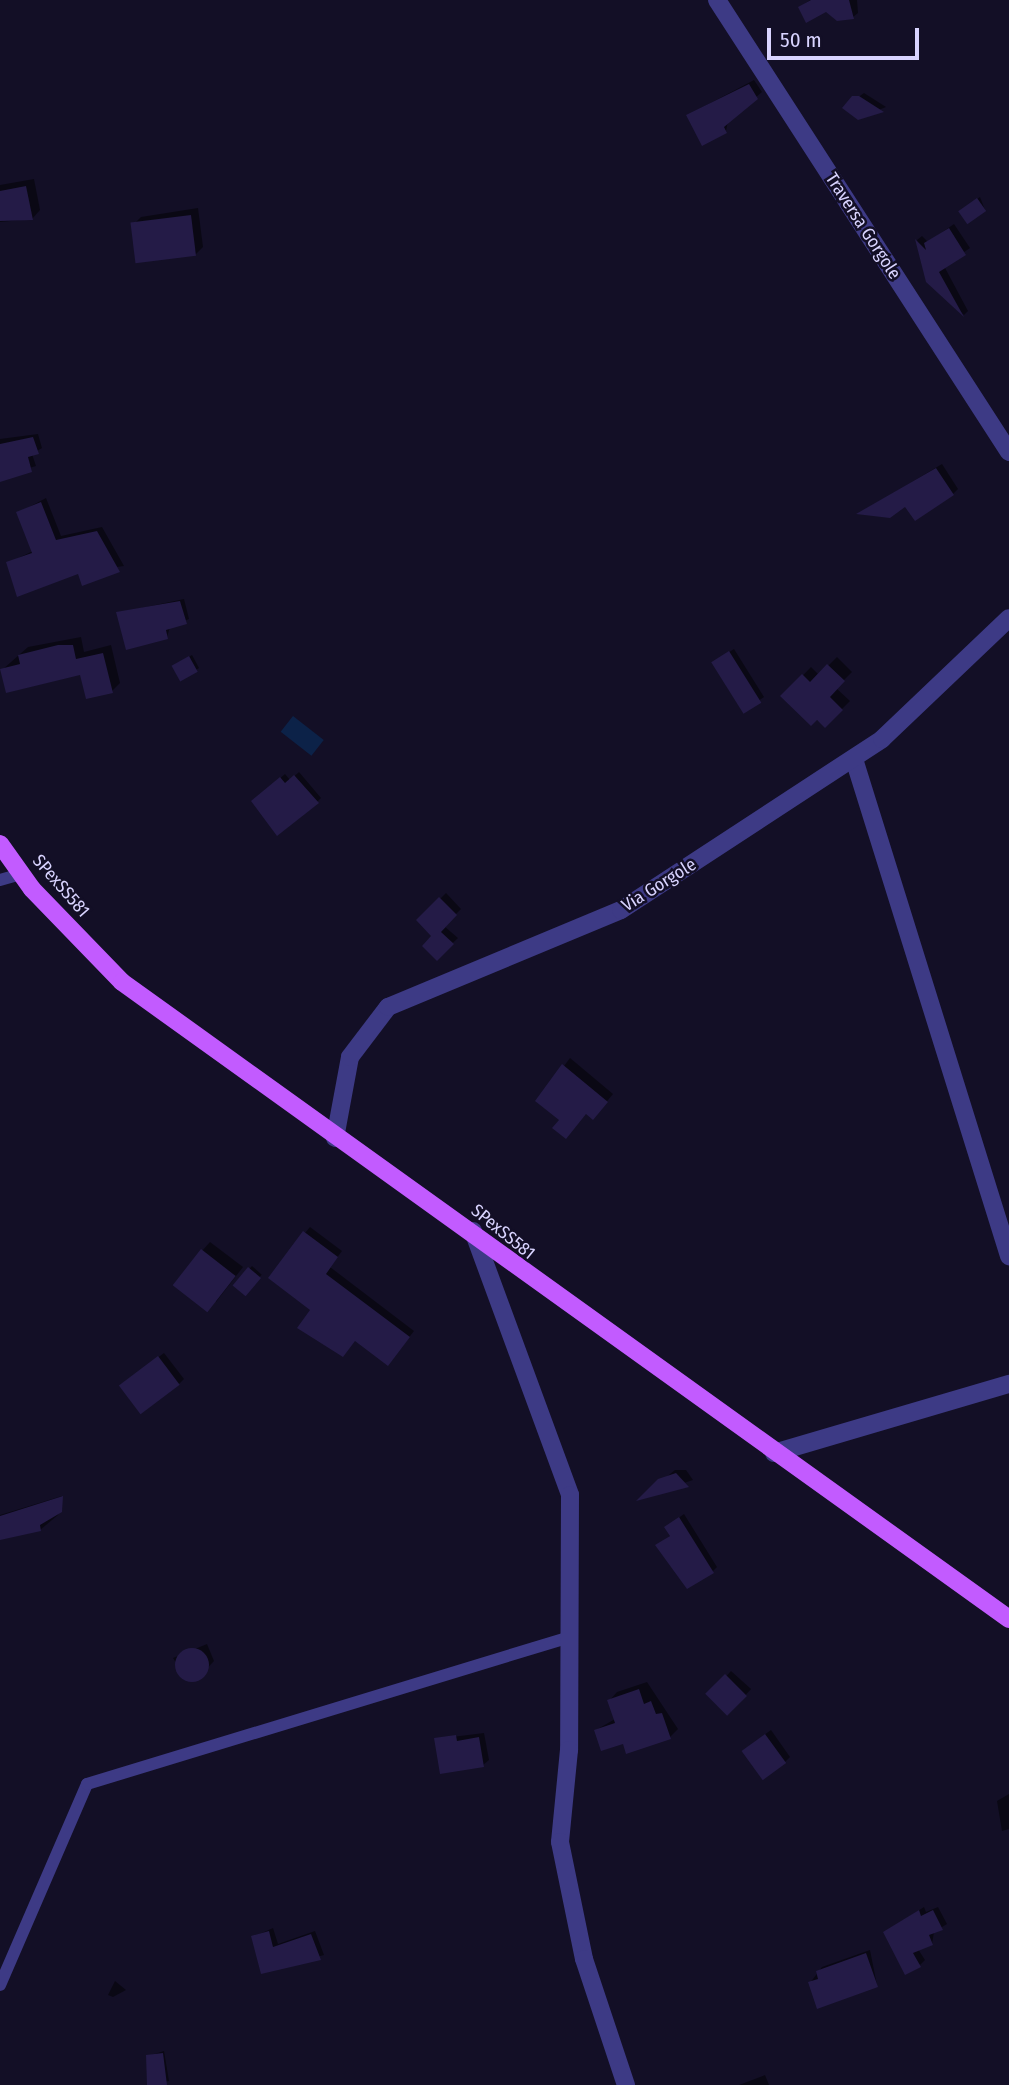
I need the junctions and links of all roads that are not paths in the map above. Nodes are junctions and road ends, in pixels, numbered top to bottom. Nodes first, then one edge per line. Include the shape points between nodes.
1 (717, 0) edge
2 (1009, 452) edge
3 (1009, 618) edge
4 (854, 759) junction
5 (0, 844) edge
6 (21, 874) junction
7 (0, 880) edge
8 (335, 1138) junction
9 (473, 1231) junction
10 (1009, 1256) edge
11 (1009, 1384) edge
12 (774, 1453) junction
13 (1009, 1619) edge
14 (570, 1637) junction
15 (0, 1985) edge
16 (626, 2085) edge

1 - 2 street, Traversa Gorgole
3 - 4 street, Via Gorgole
4 - 8 street, Via Gorgole via 621,910 388,1007 350,1057
4 - 10 street
5 - 6 main road, SPexSS581
6 - 7 lane
6 - 8 main road, SPexSS581 via 122,982
8 - 9 main road, SPexSS581
9 - 12 main road, SPexSS581 via 481,1246
9 - 14 street via 565,1467 570,1494
11 - 12 street
12 - 13 main road, SPexSS581
14 - 15 lane via 87,1784
14 - 16 street via 560,1842 584,1959

